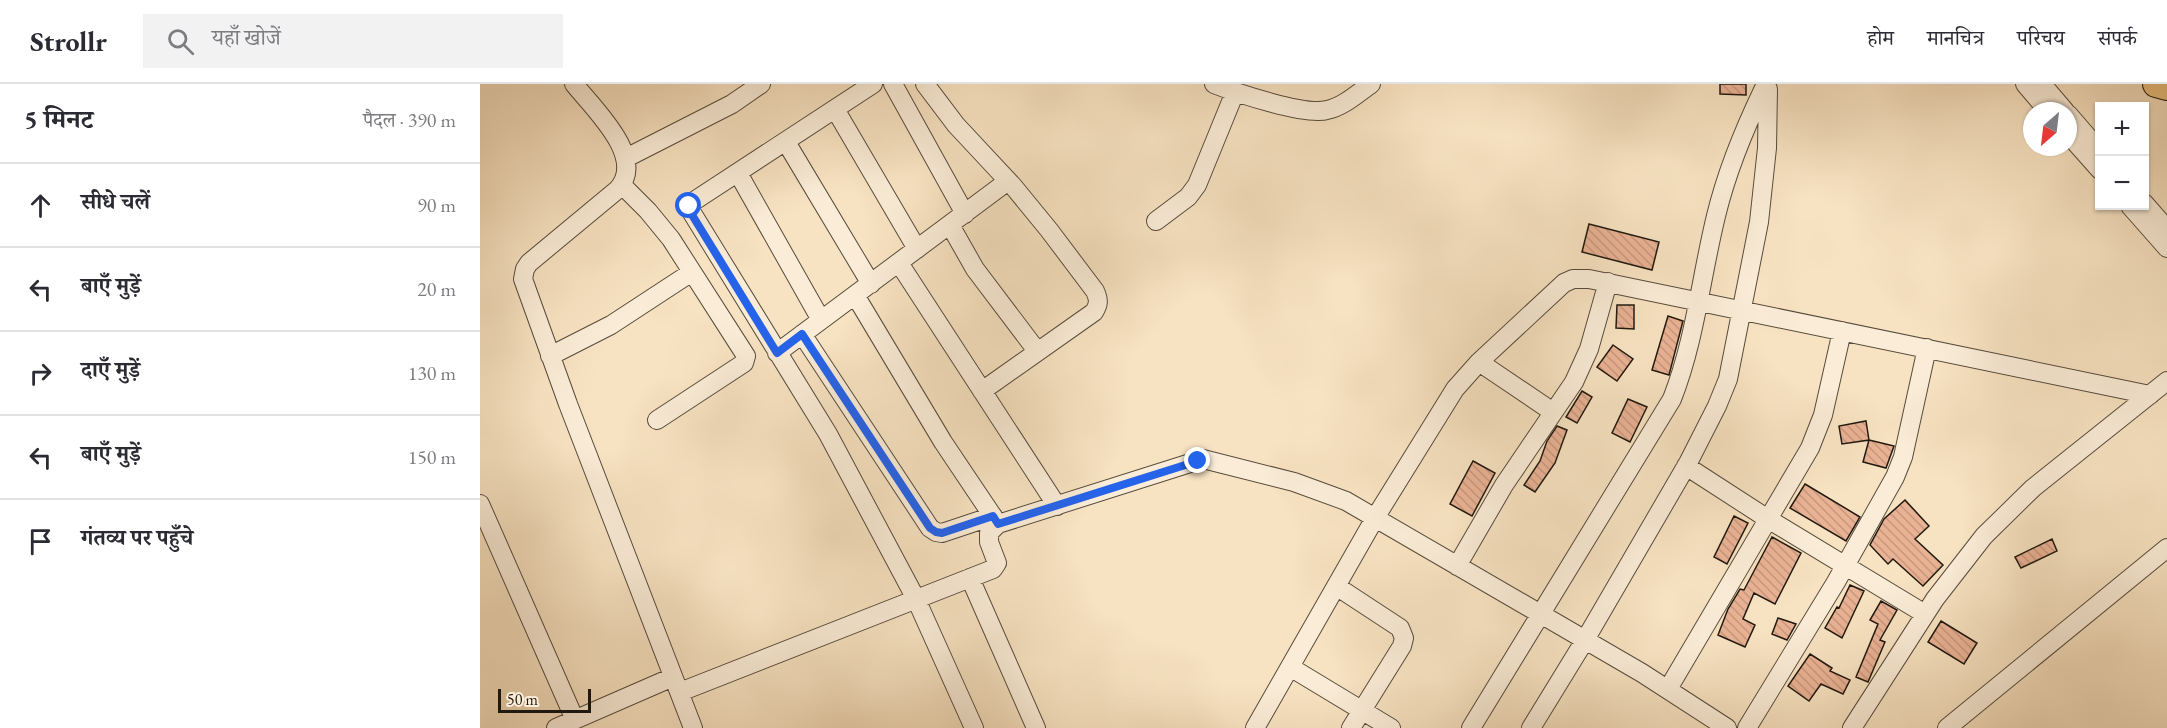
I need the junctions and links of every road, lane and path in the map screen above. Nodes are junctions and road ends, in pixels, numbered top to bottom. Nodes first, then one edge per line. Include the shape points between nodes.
1 (761, 84) edge
2 (873, 84) edge
3 (893, 84) edge
4 (926, 84) edge
5 (1214, 84) edge
6 (1371, 84) edge
7 (1767, 84) edge
8 (2025, 84) edge
9 (2042, 84) edge
10 (2156, 84) edge
11 (583, 87) edge
12 (2167, 87) edge
13 (1235, 92) junction
14 (2041, 102) edge
15 (2058, 102) edge
16 (835, 109) junction
17 (2077, 125) edge
18 (786, 142) junction
19 (2077, 144) edge
20 (2095, 145) edge
21 (626, 158) junction
22 (2095, 164) edge
23 (738, 172) junction
24 (1008, 181) junction
25 (622, 185) junction
26 (2149, 208) edge
27 (2134, 210) edge
28 (957, 219) junction
29 (1156, 221) dead end
30 (2167, 229) edge
31 (2167, 248) edge
32 (917, 249) junction
33 (898, 263) junction
34 (692, 272) junction
35 (1608, 282) junction
36 (871, 284) junction
37 (855, 295) junction
38 (1698, 301) junction
39 (1742, 310) junction
40 (821, 320) junction
41 (1842, 331) junction
42 (802, 334) junction
43 (1927, 348) junction
44 (1037, 351) junction
45 (777, 353) junction
46 (550, 356) junction
47 (1479, 362) junction
48 (2167, 381) edge
49 (981, 390) junction
50 (2150, 394) junction
51 (1553, 412) junction
52 (657, 420) dead end
53 (1686, 466) junction
54 (480, 504) edge
55 (1057, 506) junction
56 (1375, 518) junction
57 (1768, 519) junction
58 (995, 520) junction
59 (2167, 548) edge
60 (1457, 566) junction
61 (1844, 566) junction
62 (970, 578) junction
63 (1336, 586) junction
64 (916, 599) junction
65 (1540, 614) junction
66 (1925, 614) junction
67 (1585, 640) junction
68 (1290, 667) junction
69 (676, 684) junction
70 (1668, 689) junction
71 (1361, 710) junction
72 (575, 720) junction
73 (556, 728) edge
74 (693, 728) edge
75 (974, 728) edge
76 (1036, 728) edge
77 (1255, 728) edge
78 (1351, 728) edge
79 (1390, 728) edge
80 (1471, 728) edge
81 (1532, 728) edge
82 (1727, 728) edge
83 (1747, 728) edge
84 (1852, 728) edge
85 (1947, 728) edge

1 - 21 street via 732,104
2 - 16 street
3 - 28 street
4 - 24 street via 956,125
5 - 13 street
6 - 13 street via 1337,106 1318,111
7 - 38 street via 1730,168
7 - 39 street via 1765,176
8 - 14 street
9 - 15 street
10 - 12 highway
11 - 21 street
13 - 29 street via 1197,185 1188,197
16 - 18 street
16 - 32 street
17 - 20 street
18 - 23 street
18 - 36 street
19 - 22 street
21 - 25 street
23 - 40 street
23 - 45 street via 689,208
24 - 28 street
24 - 44 street via 1099,299 1094,312
25 - 34 street via 660,225
25 - 46 street via 525,269 524,286
26 - 30 street
27 - 31 street
28 - 32 street
28 - 44 street via 975,269
32 - 33 street
33 - 36 street
33 - 49 street
34 - 46 street via 611,325
34 - 52 street via 746,360
35 - 38 street
35 - 47 street via 1581,278 1564,283
35 - 51 street via 1583,364
36 - 37 street
37 - 40 street
37 - 58 street
38 - 39 street
38 - 65 street via 1685,363 1672,399
39 - 41 street
39 - 53 street via 1728,379
40 - 42 street
41 - 43 street
41 - 57 street via 1820,426
42 - 45 street
42 - 58 street via 930,528 942,533
43 - 50 street
43 - 61 street via 1903,457
44 - 49 street
45 - 64 street via 819,418
46 - 69 street
47 - 51 street
47 - 56 street via 1455,389
48 - 50 street
49 - 55 street
50 - 66 street via 2009,510 1961,564
51 - 60 street via 1504,484
53 - 57 street
53 - 67 street
54 - 72 street
55 - 56 street via 1208,459 1330,494
55 - 58 street
56 - 60 street
56 - 63 street
57 - 61 street
57 - 70 street
58 - 62 street via 988,536 997,565
59 - 85 street
60 - 65 street
61 - 66 street
61 - 83 street
62 - 64 street
62 - 76 street
63 - 68 street
63 - 71 street via 1403,633 1402,646
64 - 69 street
64 - 75 street
65 - 67 street
65 - 80 street
66 - 84 street
67 - 70 street
67 - 81 street
68 - 71 street
68 - 77 street
69 - 72 street
69 - 74 street
70 - 82 street
71 - 78 street
71 - 79 street
72 - 73 street

